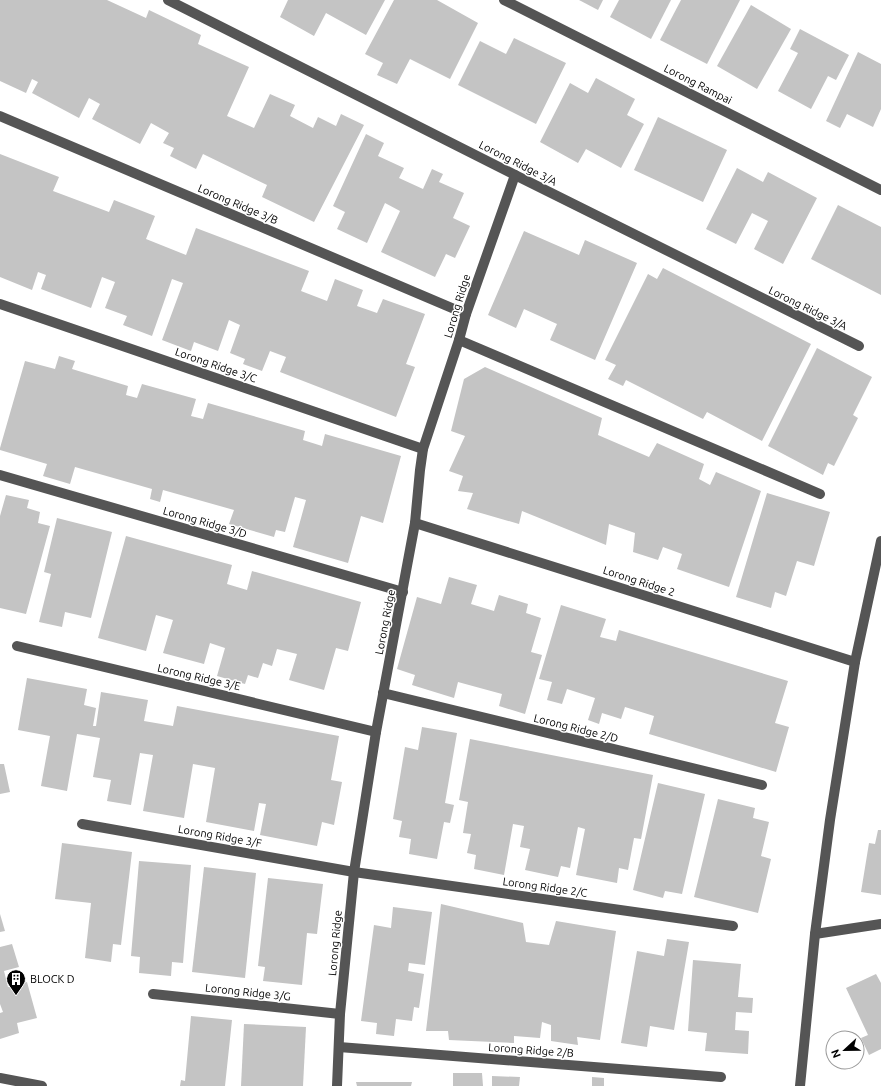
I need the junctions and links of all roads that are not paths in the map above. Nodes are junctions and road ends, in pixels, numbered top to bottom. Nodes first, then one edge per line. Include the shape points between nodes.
1 (168, 0) edge
2 (504, 0) edge
3 (0, 116) edge
4 (515, 175) junction
5 (881, 190) edge
6 (0, 304) edge
7 (466, 314) junction
8 (459, 340) junction
9 (859, 346) dead end
10 (424, 449) junction
11 (0, 475) edge
12 (820, 494) dead end
13 (415, 523) junction
14 (881, 541) edge
15 (403, 592) junction
16 (17, 646) dead end
17 (855, 662) junction
18 (383, 693) junction
19 (376, 732) junction
20 (762, 785) dead end
21 (82, 824) dead end
22 (354, 872) junction
23 (881, 924) edge
24 (733, 926) dead end
25 (815, 934) junction
26 (153, 994) dead end
27 (340, 1014) junction
28 (339, 1047) junction
29 (721, 1077) dead end
30 (0, 1078) edge
31 (42, 1086) edge
32 (337, 1086) edge
33 (800, 1086) edge

1 - 4 street, Lorong Ridge 3/A
2 - 5 street, Lorong Rampai
3 - 7 street, Lorong Ridge 3/B
4 - 7 street, Lorong Ridge
4 - 9 street, Lorong Ridge 3/A
6 - 10 street, Lorong Ridge 3/C
7 - 8 street, Lorong Ridge
8 - 10 street, Lorong Ridge
8 - 12 street
10 - 13 street, Lorong Ridge
11 - 15 street, Lorong Ridge 3/D
13 - 15 street, Lorong Ridge
13 - 17 street, Lorong Ridge 2
14 - 17 street
15 - 18 street, Lorong Ridge
16 - 19 street, Lorong Ridge 3/E
17 - 25 street
18 - 19 street, Lorong Ridge
18 - 20 street, Lorong Ridge 2/D
19 - 22 street, Lorong Ridge
21 - 22 street, Lorong Ridge 3/F
22 - 24 street, Lorong Ridge 2/C
22 - 27 street, Lorong Ridge
23 - 25 street
25 - 33 street
26 - 27 street, Lorong Ridge 3/G
27 - 28 street, Lorong Ridge
28 - 29 street, Lorong Ridge 2/B
28 - 32 street, Lorong Ridge
30 - 31 street

